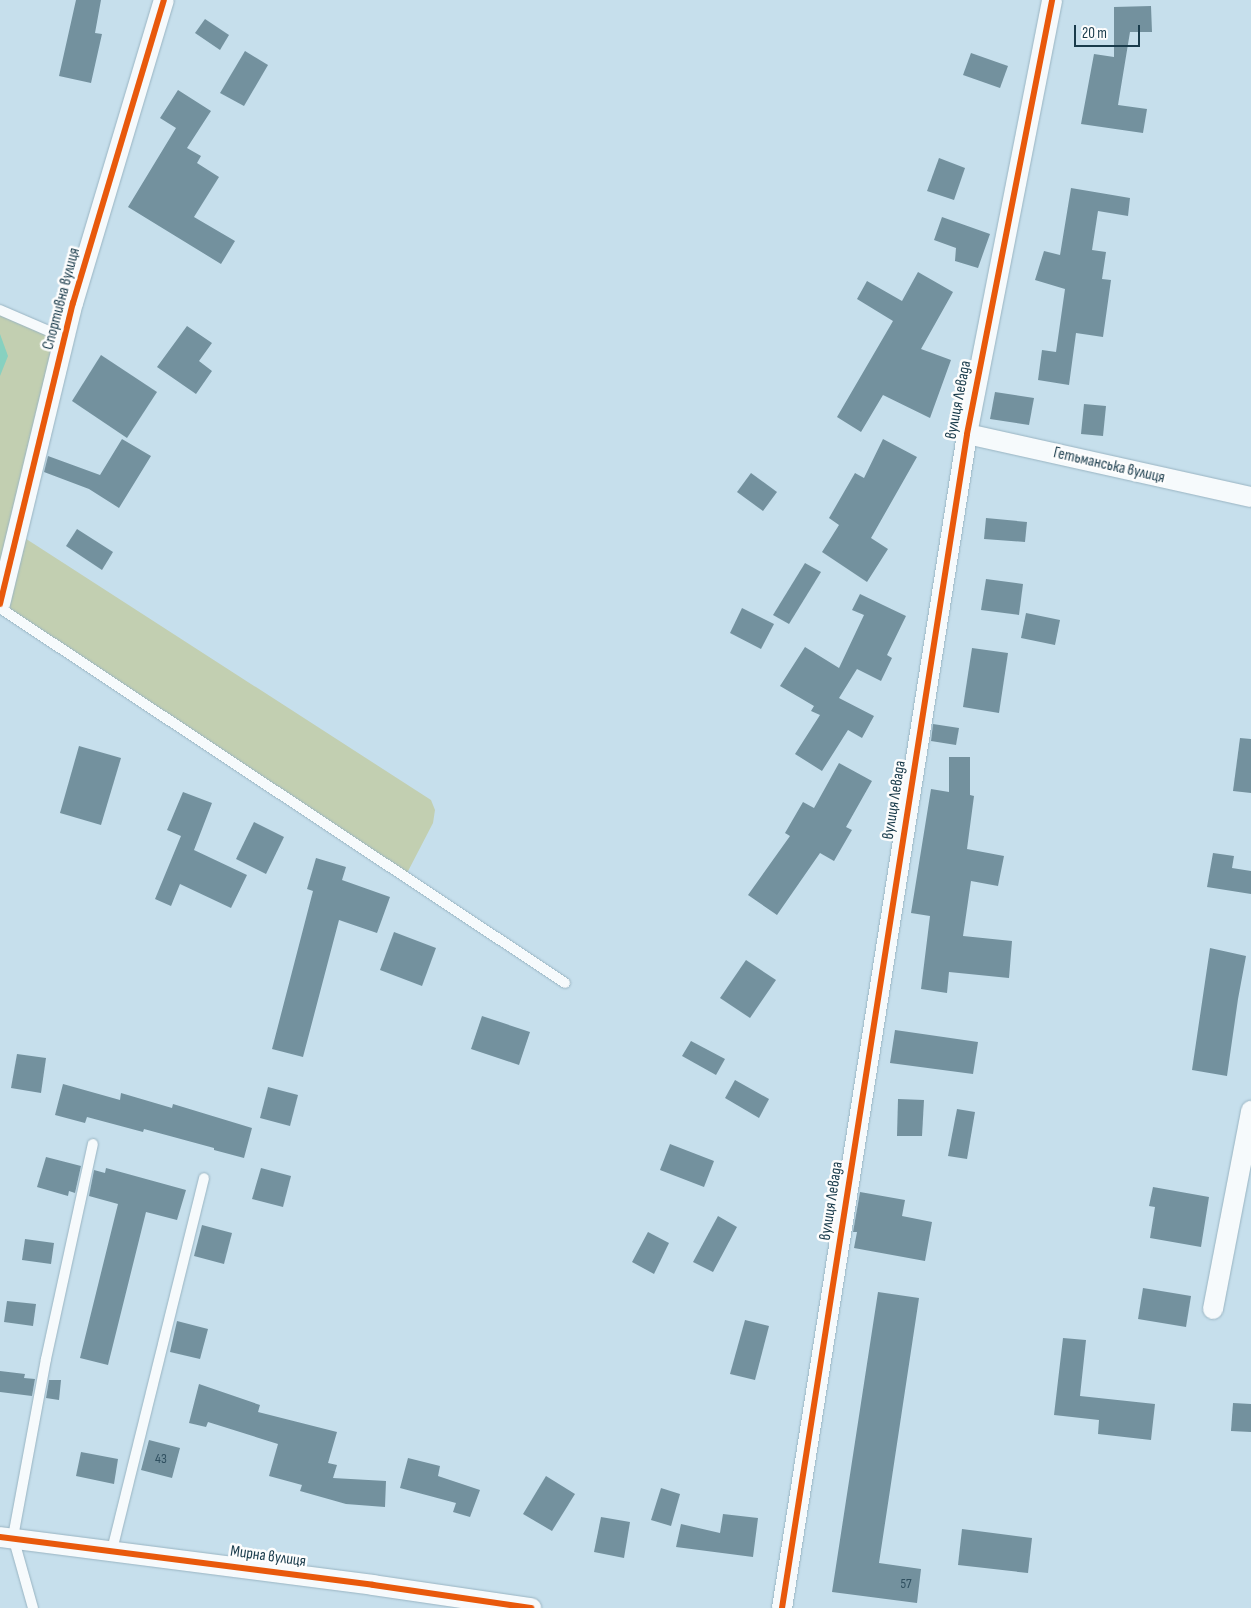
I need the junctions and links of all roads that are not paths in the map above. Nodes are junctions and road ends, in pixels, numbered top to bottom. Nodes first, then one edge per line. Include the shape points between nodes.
1 (1052, 0) edge
2 (160, 1) edge
3 (0, 310) edge
4 (65, 338) junction
5 (966, 434) junction
6 (1251, 497) edge
7 (0, 606) edge
8 (565, 984) dead end
9 (1251, 1111) edge
10 (93, 1144) dead end
11 (204, 1178) dead end
12 (1213, 1309) dead end
13 (7, 1537) edge
14 (112, 1550) junction
15 (34, 1608) edge
16 (531, 1608) edge
17 (782, 1608) edge

1 - 5 street, вулиця Левада
2 - 4 street, Спортивна вулиця
3 - 4 lane
4 - 7 street, Спортивна вулиця
5 - 6 street, Гетьманська вулиця
5 - 17 street, вулиця Левада
7 - 8 lane
9 - 12 street
10 - 13 lane
11 - 14 lane
13 - 14 street, Мирна вулиця
13 - 15 lane
14 - 16 street, Мирна вулиця

